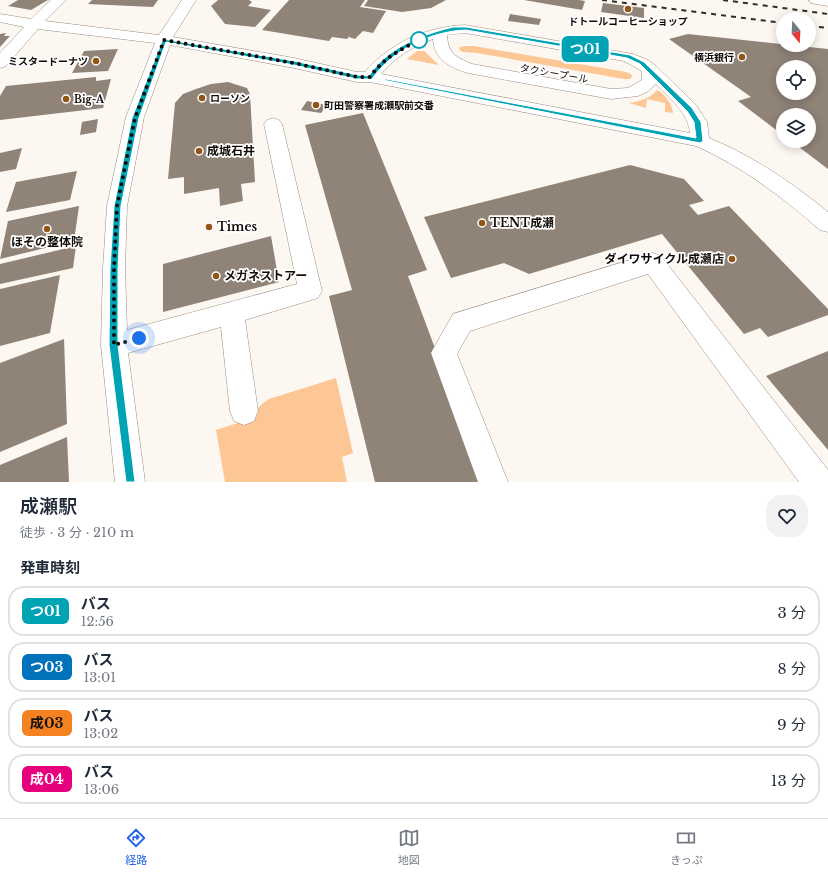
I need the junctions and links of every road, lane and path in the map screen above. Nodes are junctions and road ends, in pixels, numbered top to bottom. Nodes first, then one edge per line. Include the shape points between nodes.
1 (58, 0) edge
2 (189, 0) edge
3 (816, 0) edge
4 (828, 2) edge
5 (0, 18) edge
6 (34, 24) junction
7 (440, 32) junction
8 (164, 40) junction
9 (0, 63) edge
10 (649, 76) junction
11 (370, 77) junction
12 (274, 124) dead end
13 (700, 141) junction
14 (828, 224) edge
15 (232, 312) junction
16 (114, 345) junction
17 (244, 412) dead end
18 (130, 482) edge
19 (493, 482) edge
20 (818, 482) edge

1 - 6 street
2 - 8 street
3 - 4 street
5 - 6 street
6 - 8 street
6 - 9 street
7 - 10 street via 466,29 628,56 642,63
7 - 10 street via 439,46 442,52 450,59 478,70 611,94 636,92
7 - 11 street via 405,47 386,59
8 - 11 street via 357,77
8 - 16 street via 135,118 117,206
10 - 13 street via 694,115 700,131
11 - 13 street
12 - 15 street via 310,291
13 - 14 street via 721,149 764,174
15 - 16 street
15 - 17 street
16 - 18 street
19 - 20 street via 444,353 462,322 653,263

